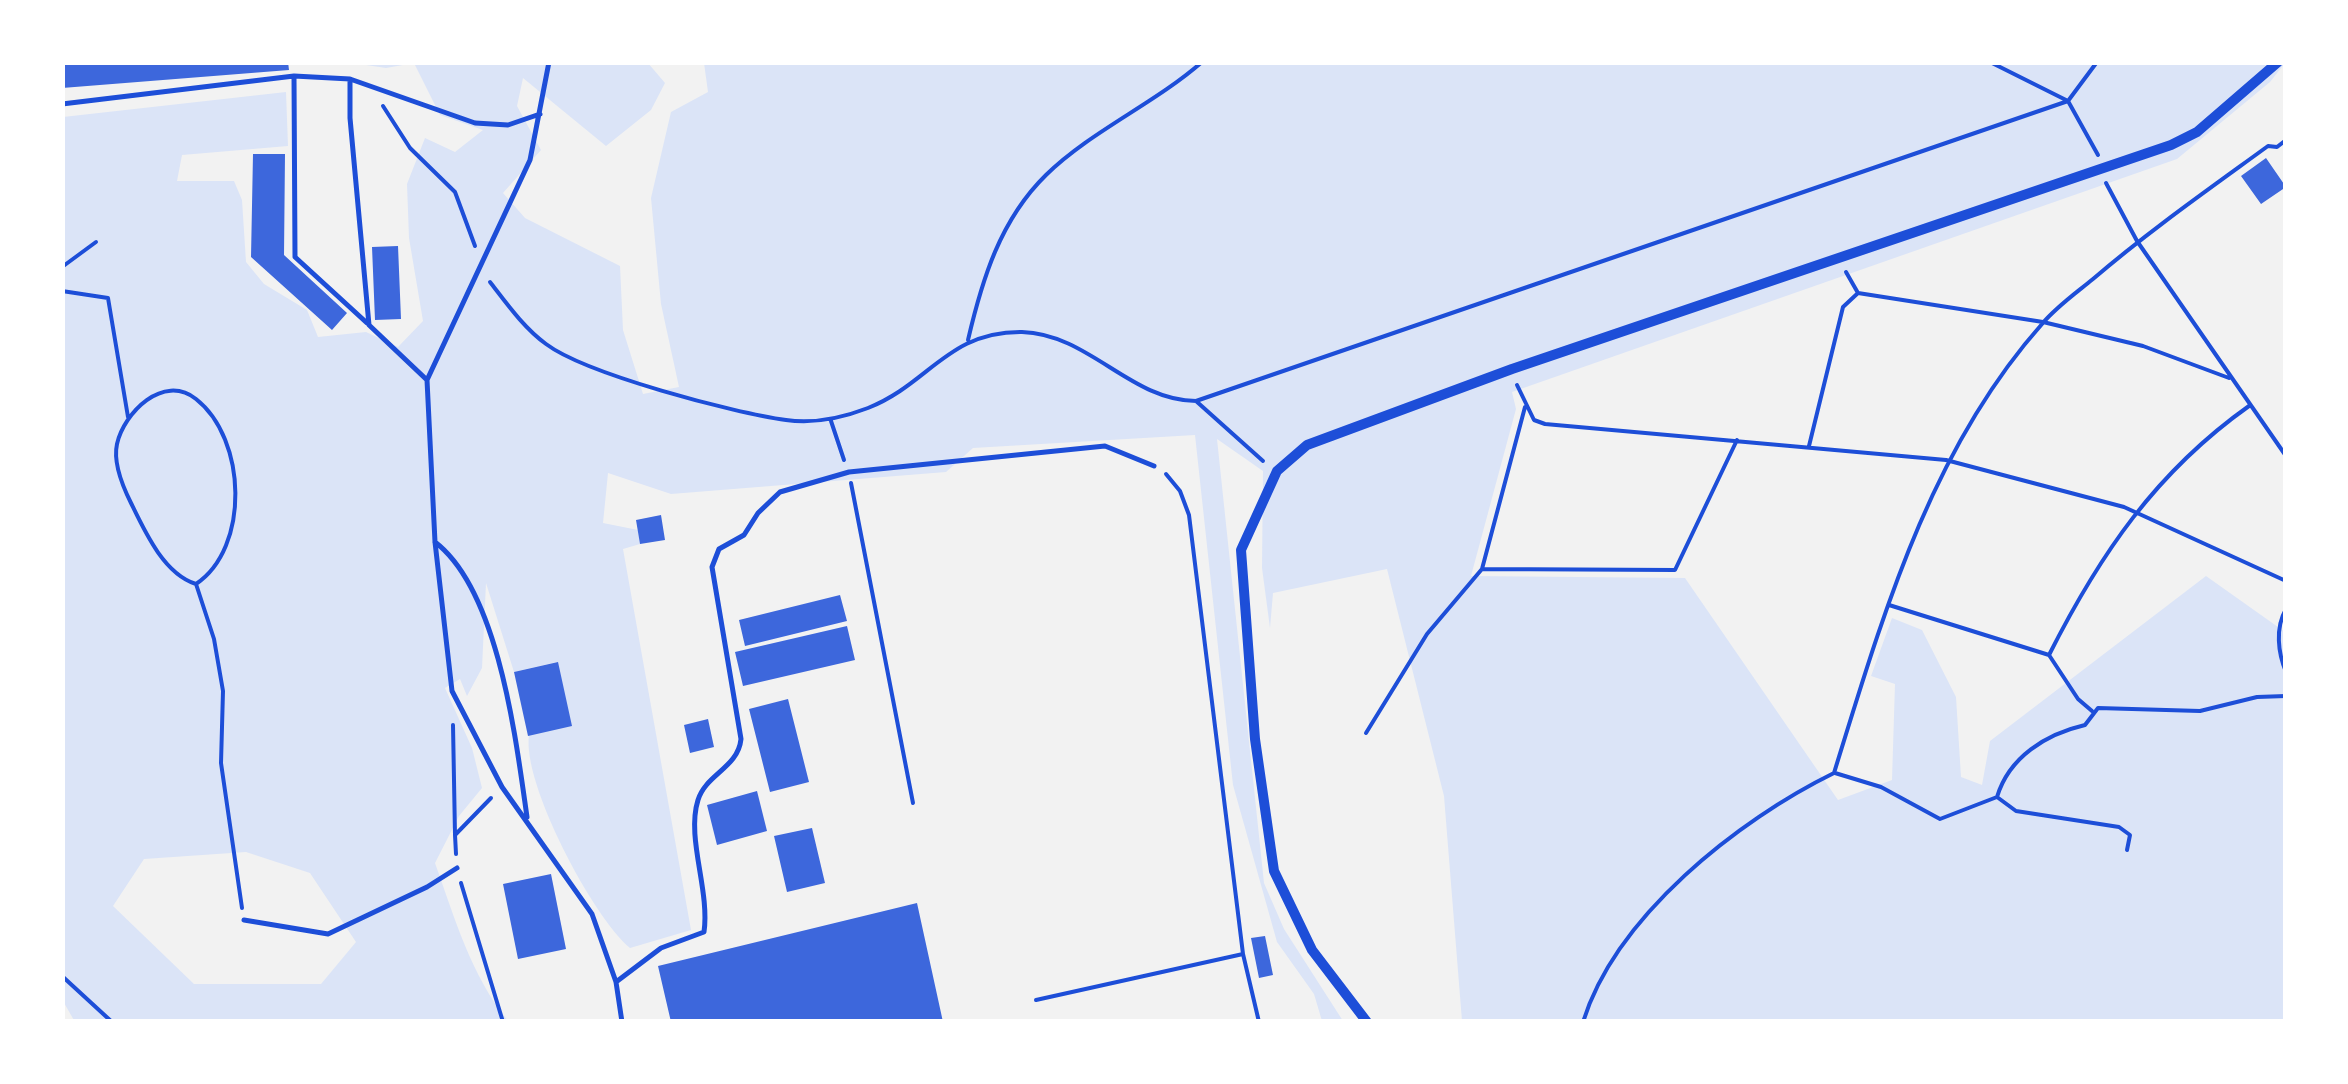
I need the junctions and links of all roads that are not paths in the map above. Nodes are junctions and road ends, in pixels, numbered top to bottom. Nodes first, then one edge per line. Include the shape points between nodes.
1 (550, 62) edge
2 (2278, 62) edge
3 (294, 76) junction
4 (350, 79) junction
5 (62, 104) edge
6 (540, 114) junction
7 (369, 325) junction
8 (427, 380) junction
9 (1154, 466) road end
10 (434, 542) junction
11 (527, 822) junction
12 (457, 868) road end
13 (244, 920) road end
14 (616, 982) junction
15 (622, 1022) edge
16 (1367, 1022) edge

1 - 6 lane
2 - 16 street via 2197,132 1307,444 1278,471 1240,550 1274,871 1312,950
3 - 4 lane
3 - 5 lane
3 - 7 lane via 295,257
4 - 6 lane via 475,123 508,125
4 - 7 lane
6 - 8 lane via 530,160
7 - 8 lane
8 - 10 lane
9 - 14 lane via 1104,446 849,472 780,492 744,535 719,549 712,568 741,739 740,753 698,800 704,932 661,948
10 - 11 lane via 452,691
10 - 11 lane via 447,551 491,630
11 - 14 lane via 592,914
12 - 13 lane via 328,934
14 - 15 lane

